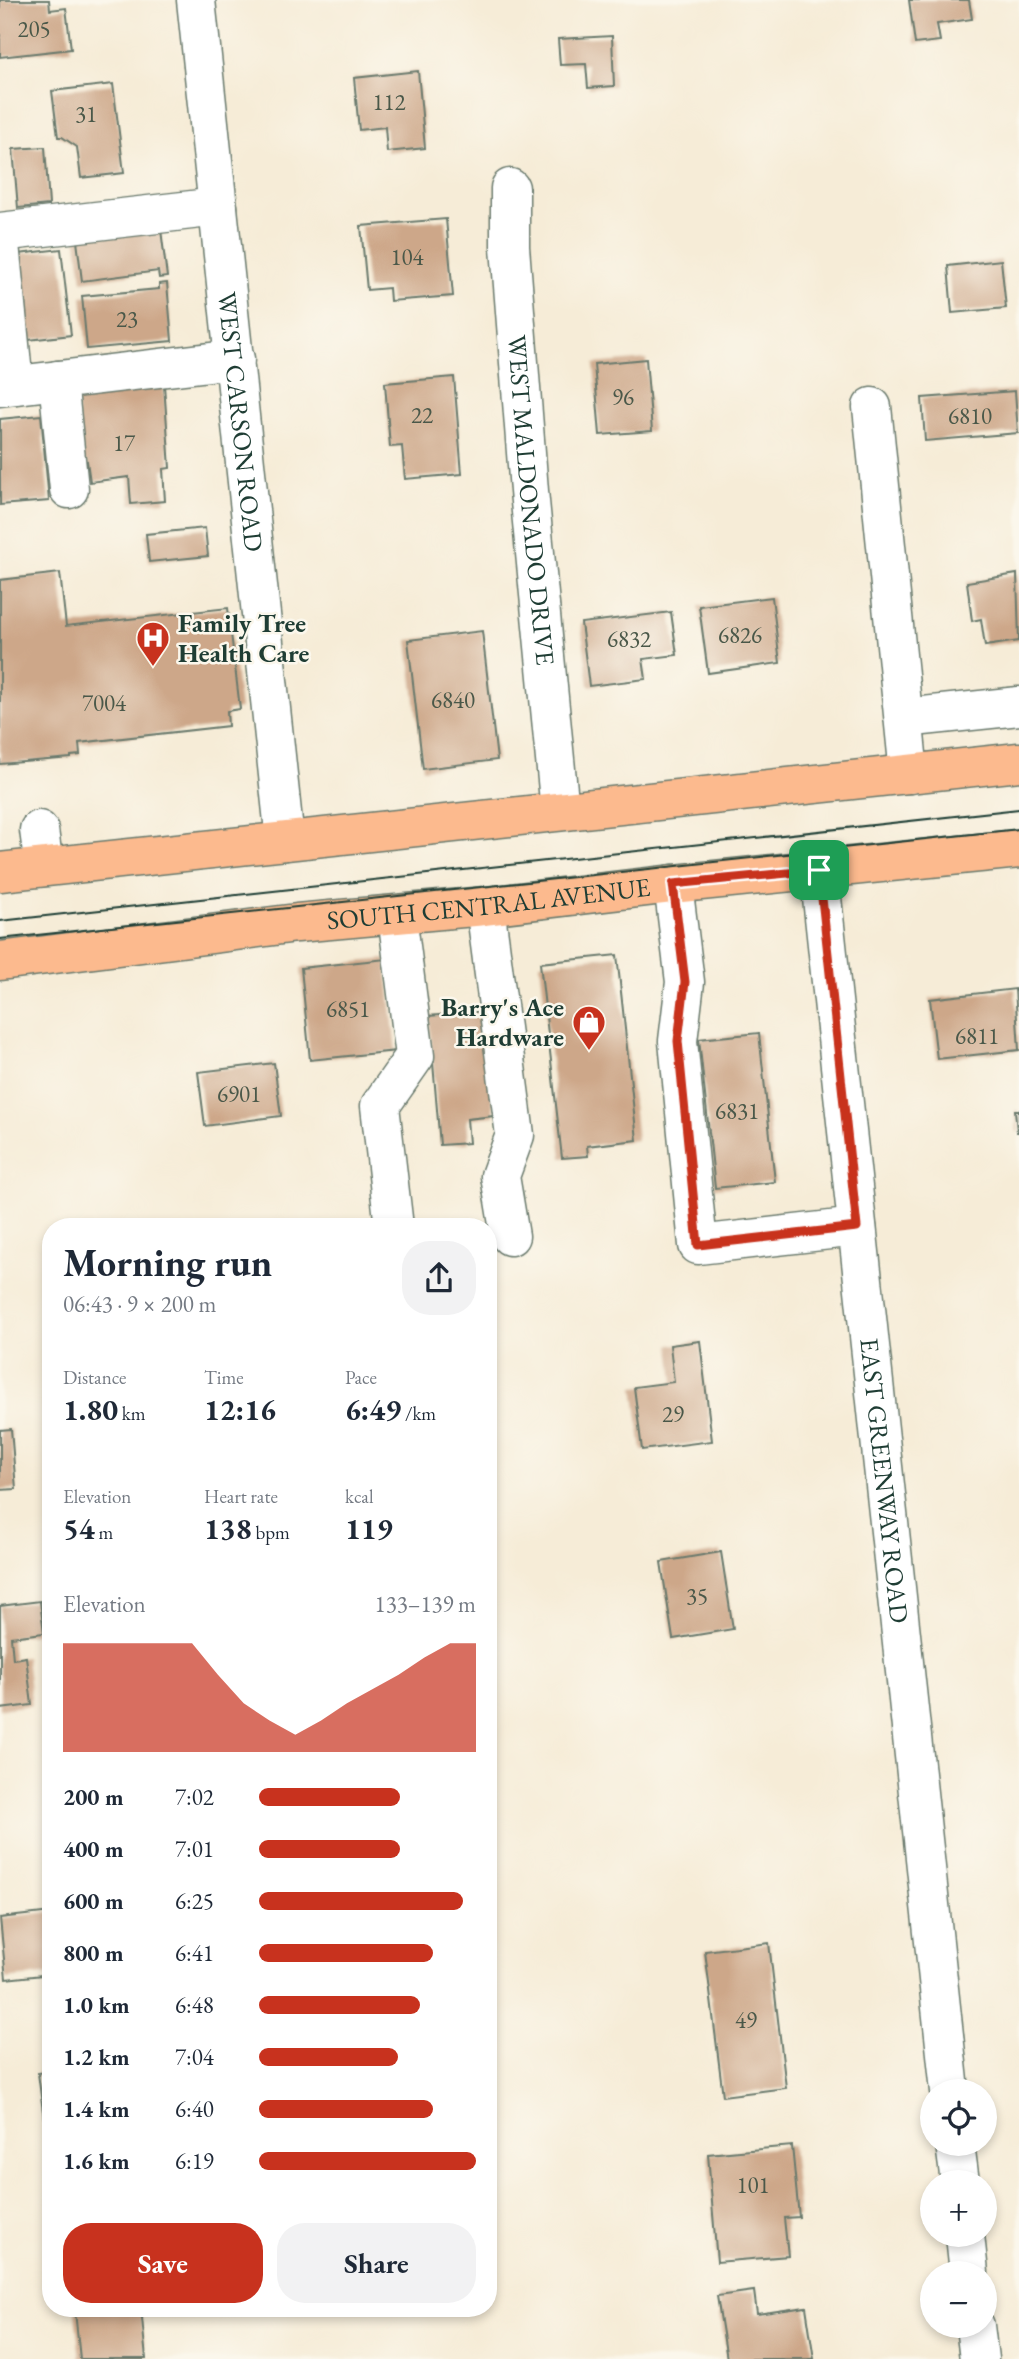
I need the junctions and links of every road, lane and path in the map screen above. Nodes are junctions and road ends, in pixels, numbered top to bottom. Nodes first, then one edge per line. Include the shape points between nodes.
1 (196, 0) edge
2 (510, 188) dead end
3 (218, 207) junction
4 (0, 232) edge
5 (0, 244) edge
6 (235, 359) junction
7 (58, 380) junction
8 (7, 386) edge
9 (872, 407) dead end
10 (69, 489) dead end
11 (1019, 706) edge
12 (904, 718) junction
13 (1019, 762) edge
14 (909, 774) junction
15 (560, 811) junction
16 (39, 830) dead end
17 (285, 841) junction
18 (1019, 849) edge
19 (44, 867) junction
20 (819, 870) junction
21 (0, 872) edge
22 (673, 884) junction
23 (485, 906) junction
24 (397, 915) junction
25 (0, 961) edge
26 (393, 1218) edge
27 (857, 1227) junction
28 (510, 1236) dead end
29 (949, 2079) edge
30 (976, 2338) edge
31 (979, 2359) edge

1 - 3 street, WEST CARSON ROAD
2 - 15 street, WEST MALDONADO DRIVE via 510,247 528,477
3 - 4 street
3 - 6 street, WEST CARSON ROAD
5 - 8 street
6 - 7 street
6 - 17 street, WEST CARSON ROAD
7 - 8 street
7 - 10 street
9 - 12 street
11 - 12 street
12 - 14 street
13 - 14 main road
14 - 15 main road
15 - 17 main road
16 - 19 street
17 - 19 main road
18 - 20 main road, SOUTH CENTRAL AVENUE
19 - 21 main road
20 - 22 main road, SOUTH CENTRAL AVENUE
20 - 27 street, EAST GREENWAY ROAD
22 - 23 main road, SOUTH CENTRAL AVENUE
22 - 27 street via 685,982 678,1041 698,1245
23 - 24 main road, SOUTH CENTRAL AVENUE
23 - 28 street via 515,1135 500,1176
24 - 25 main road, SOUTH CENTRAL AVENUE via 297,923
24 - 26 street via 415,1056 380,1106
27 - 29 street, EAST GREENWAY ROAD
30 - 31 street

